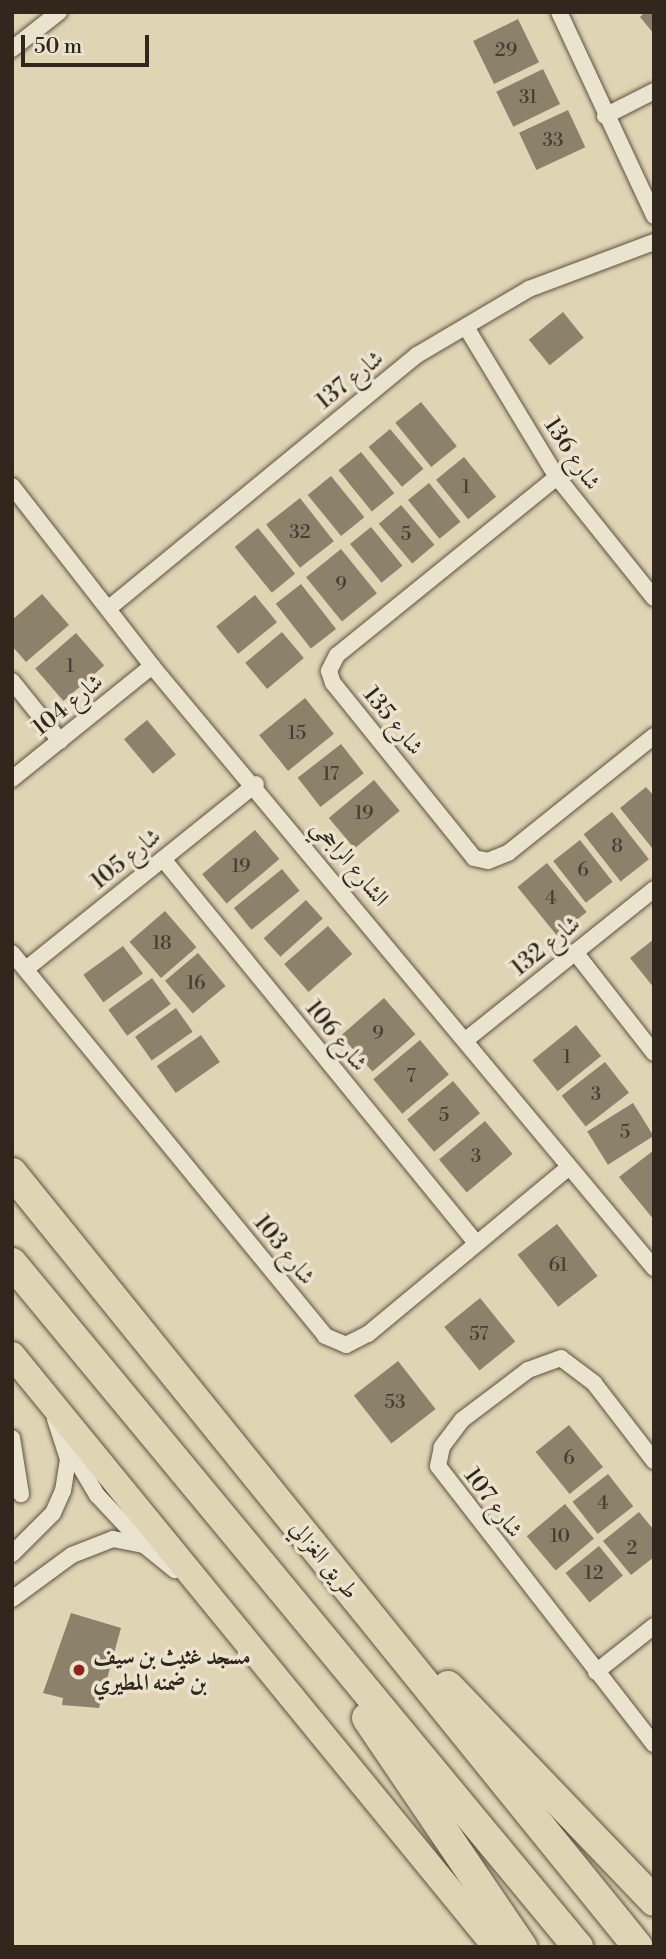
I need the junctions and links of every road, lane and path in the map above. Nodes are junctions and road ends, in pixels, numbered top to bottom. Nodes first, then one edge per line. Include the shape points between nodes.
1 (59, 12) edge
2 (559, 12) edge
3 (12, 49) edge
4 (654, 91) edge
5 (605, 116) junction
6 (654, 216) edge
7 (654, 242) edge
8 (466, 327) junction
9 (557, 477) junction
10 (12, 486) edge
11 (654, 598) edge
12 (108, 608) junction
13 (152, 666) junction
14 (12, 681) edge
15 (654, 736) edge
16 (60, 741) junction
17 (12, 779) edge
18 (256, 784) junction
19 (163, 859) junction
20 (654, 889) edge
21 (575, 952) junction
22 (12, 953) edge
23 (26, 969) junction
24 (467, 1039) junction
25 (652, 1049) edge
26 (569, 1167) junction
27 (12, 1173) edge
28 (475, 1242) junction
29 (12, 1263) edge
30 (654, 1268) edge
31 (12, 1355) edge
32 (45, 1398) junction
33 (64, 1437) junction
34 (12, 1438) edge
35 (654, 1461) edge
36 (21, 1494) dead end
37 (144, 1545) junction
38 (12, 1554) edge
39 (323, 1558) junction
40 (279, 1579) junction
41 (211, 1598) junction
42 (12, 1599) edge
43 (654, 1626) edge
44 (596, 1672) junction
45 (654, 1744) edge
46 (654, 1900) edge
47 (496, 1947) edge
48 (522, 1947) edge
49 (578, 1947) edge
50 (638, 1947) edge

1 - 3 street
2 - 5 street
4 - 5 street
5 - 6 street
7 - 8 street, شارع 137 via 529,289
8 - 9 street, شارع 136
8 - 12 street, شارع 137 via 417,355
9 - 11 street, شارع 136
9 - 15 street, شارع 135 via 337,655 329,671 333,683 474,858 488,861 508,853
10 - 12 street, الشارع الراجحي
12 - 13 street, الشارع الراجحي
13 - 16 street, شارع 104
13 - 18 street, الشارع الراجحي
14 - 16 street
16 - 17 street, شارع 104
18 - 19 street, شارع 105
18 - 24 street, الشارع الراجحي
19 - 23 street, شارع 105
19 - 28 street, شارع 106
20 - 21 street, شارع 132
21 - 24 street, شارع 132
21 - 25 street
22 - 23 street, شارع 103
23 - 28 street, شارع 103 via 325,1336 346,1345 368,1334
24 - 26 street, الشارع الراجحي
26 - 28 street, شارع 103
26 - 30 street, الشارع الراجحي
27 - 39 highway, طريق الغزالي
29 - 40 highway, طريق الغزالي
31 - 32 main road
32 - 33 street
32 - 41 main road
33 - 37 street via 97,1494
33 - 38 street via 68,1459 63,1491 53,1513
34 - 36 street
35 - 44 street, شارع 107 via 594,1383 561,1358 528,1370 462,1420 442,1447 438,1466 454,1491
37 - 41 street
37 - 42 street via 113,1539 72,1555
39 - 46 highway
39 - 50 highway, طريق الغزالي
40 - 48 highway via 305,1631 405,1768
40 - 49 highway, طريق الغزالي
41 - 47 main road
43 - 44 street
44 - 45 street, شارع 107

